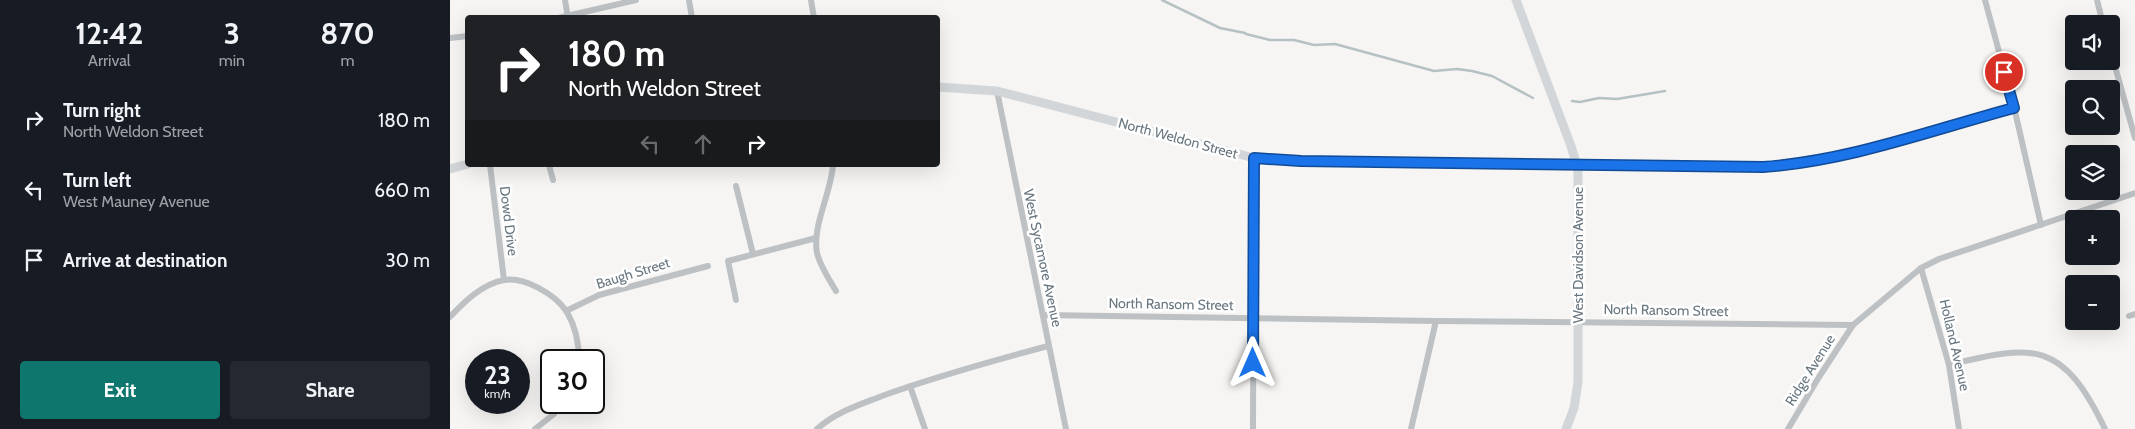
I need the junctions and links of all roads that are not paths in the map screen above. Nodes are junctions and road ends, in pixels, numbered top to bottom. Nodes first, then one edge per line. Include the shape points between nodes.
1 (565, 0) edge
2 (636, 0) edge
3 (689, 0) edge
4 (811, 0) edge
5 (1516, 0) edge
6 (1985, 0) edge
7 (2097, 0) edge
8 (568, 15) edge
9 (572, 15) edge
10 (692, 15) edge
11 (814, 15) edge
12 (2101, 15) edge
13 (465, 36) edge
14 (450, 38) edge
15 (2116, 70) edge
16 (940, 87) edge
17 (997, 91) junction
18 (2014, 108) junction
19 (2135, 138) edge
20 (1254, 158) junction
21 (465, 165) edge
22 (1577, 165) junction
23 (490, 167) edge
24 (550, 167) edge
25 (833, 167) edge
26 (450, 169) edge
27 (553, 180) dead end
28 (736, 186) dead end
29 (2135, 193) edge
30 (2041, 225) junction
31 (816, 238) junction
32 (753, 254) junction
33 (708, 266) dead end
34 (1921, 268) junction
35 (504, 280) junction
36 (836, 291) dead end
37 (736, 300) dead end
38 (566, 311) junction
39 (1043, 315) junction
40 (450, 317) edge
41 (1253, 317) junction
42 (1436, 321) junction
43 (1578, 322) junction
44 (1853, 325) junction
45 (1048, 346) junction
46 (577, 349) edge
47 (1949, 366) junction
48 (910, 386) junction
49 (551, 414) edge
50 (535, 429) edge
51 (818, 429) edge
52 (925, 429) edge
53 (1066, 429) edge
54 (1253, 429) edge
55 (1411, 429) edge
56 (1566, 429) edge
57 (1788, 429) edge
58 (1959, 429) edge
59 (2105, 429) edge

1 - 8 street
2 - 9 street
3 - 10 street
4 - 11 street
5 - 22 street, West Davidson Avenue
6 - 18 street
7 - 12 street
13 - 14 street
15 - 19 street
16 - 17 street, North Weldon Street
17 - 20 street, North Weldon Street
17 - 39 street, West Sycamore Avenue
18 - 22 street, North Weldon Street via 1832,158 1794,165
18 - 30 street
20 - 22 street, North Weldon Street
20 - 41 street
21 - 26 street
22 - 43 street, West Davidson Avenue
23 - 35 street, Dowd Drive
24 - 27 street
25 - 31 street
28 - 32 street
29 - 30 street
30 - 34 street
31 - 32 street
31 - 36 street via 818,253
32 - 37 street via 728,261
33 - 38 street, Baugh Street via 599,296
34 - 44 street
34 - 47 street, Holland Avenue
35 - 38 street via 524,282 542,290
35 - 40 street via 475,294
38 - 46 street
39 - 41 street, North Ransom Street
39 - 45 street, West Sycamore Avenue
41 - 42 street, North Ransom Street
41 - 54 street
42 - 43 street, North Ransom Street
42 - 55 street
43 - 44 street, North Ransom Street
43 - 56 street, West Davidson Avenue via 1577,392
44 - 57 street, Ridge Avenue
45 - 48 street
45 - 53 street, West Sycamore Avenue
47 - 58 street, Holland Avenue
47 - 59 street via 2015,351 2041,354 2062,366 2079,385
48 - 51 street via 843,412
48 - 52 street
49 - 50 street

